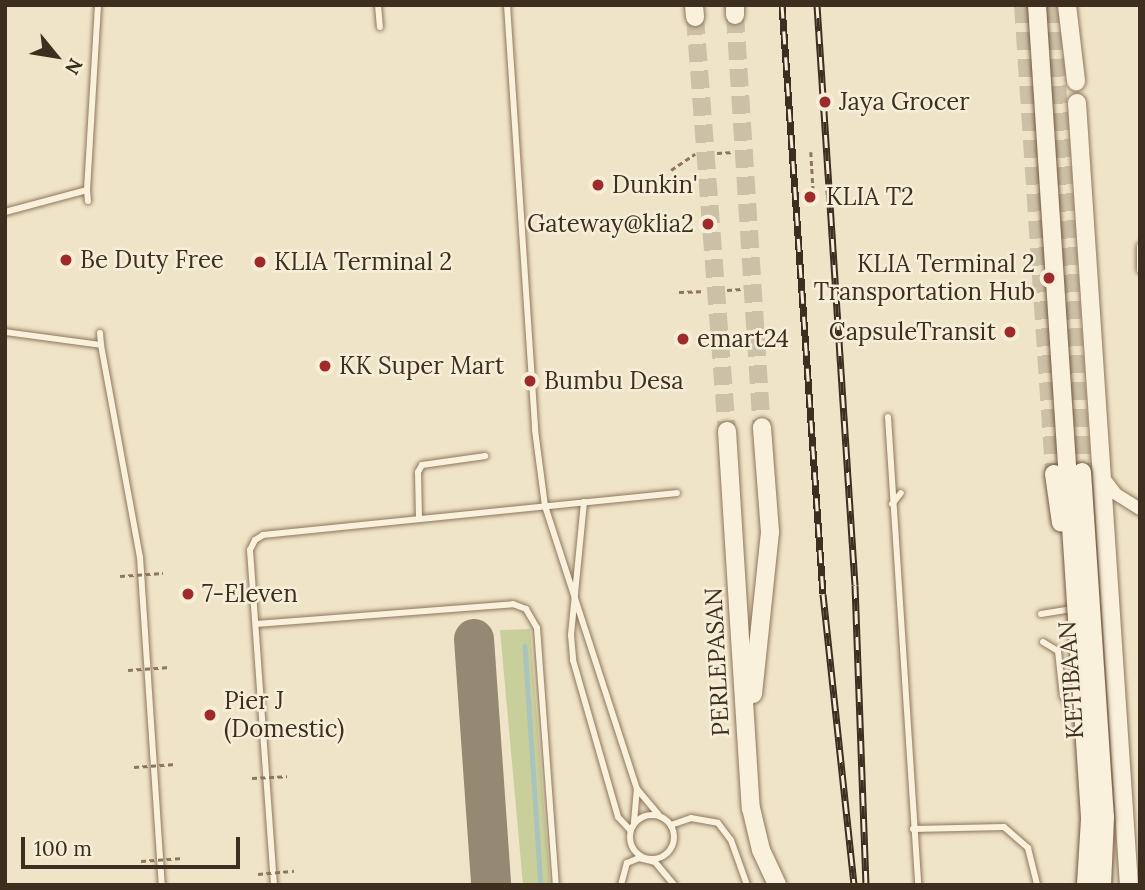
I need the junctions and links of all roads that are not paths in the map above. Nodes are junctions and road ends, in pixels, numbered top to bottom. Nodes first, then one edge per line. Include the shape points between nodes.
1 (98, 5) edge
2 (378, 5) edge
3 (507, 5) edge
4 (1037, 5) edge
5 (1068, 5) edge
6 (380, 27) dead end
7 (1076, 81) dead end
8 (1077, 103) dead end
9 (87, 190) junction
10 (88, 201) dead end
11 (5, 212) edge
12 (1140, 246) edge
13 (1140, 270) edge
14 (5, 332) edge
15 (100, 333) dead end
16 (101, 345) junction
17 (888, 417) dead end
18 (762, 427) tunnel mouth
19 (727, 431) tunnel mouth
20 (485, 456) dead end
21 (1082, 472) tunnel mouth
22 (1054, 474) tunnel mouth
23 (1102, 475) junction
24 (677, 493) dead end
25 (901, 493) dead end
26 (584, 502) junction
27 (892, 504) junction
28 (545, 506) junction
29 (1140, 509) edge
30 (419, 519) junction
31 (1107, 553) junction
32 (575, 599) junction
33 (1041, 614) dead end
34 (256, 624) junction
35 (1043, 642) dead end
36 (1095, 662) junction
37 (747, 760) junction
38 (637, 789) junction
39 (1123, 801) junction
40 (660, 816) junction
41 (671, 825) junction
42 (632, 827) junction
43 (913, 829) junction
44 (647, 859) junction
45 (163, 885) edge
46 (274, 885) edge
47 (556, 885) edge
48 (621, 885) edge
49 (674, 885) edge
50 (747, 885) edge
51 (777, 885) edge
52 (918, 885) edge
53 (1037, 885) edge
54 (1086, 885) edge
55 (1102, 885) edge
56 (1129, 885) edge

1 - 9 lane
2 - 6 lane
3 - 28 lane via 535,430
4 - 54 main road, bridge via 1090,819
5 - 7 main road
8 - 23 main road
9 - 10 lane
9 - 11 lane
12 - 13 lane
14 - 16 lane
15 - 16 lane
16 - 45 lane via 140,556
17 - 27 lane
18 - 37 main road via 770,532
19 - 37 main road, PERLEPASAN
20 - 30 lane via 422,466 418,472
21 - 36 main road, KETIBAAN, bridge
22 - 36 main road, bridge via 1059,515
23 - 29 street via 1116,494
23 - 31 main road
24 - 26 lane
25 - 27 lane
26 - 28 lane
26 - 32 lane
27 - 43 lane
28 - 30 lane
28 - 32 lane
30 - 34 lane via 263,535 255,540 250,550
31 - 33 lane via 1104,570 1080,605
31 - 39 main road
32 - 38 lane
32 - 42 lane via 571,635 579,690 618,817
34 - 46 lane
34 - 47 lane via 513,604 526,609 537,628
35 - 39 lane via 1058,651 1063,696 1107,765
36 - 55 main road, KETIBAAN, bridge via 1105,817
37 - 51 main road, PERLEPASAN via 755,831
38 - 40 lane
38 - 42 lane
39 - 56 main road
40 - 41 lane
40 - 42 lane via 645,815
41 - 44 lane via 674,839 667,852
41 - 50 lane via 691,818 718,823 732,840
42 - 44 lane via 631,845
43 - 52 lane
43 - 53 lane via 1004,827 1028,848
44 - 48 lane via 626,863
44 - 49 lane

